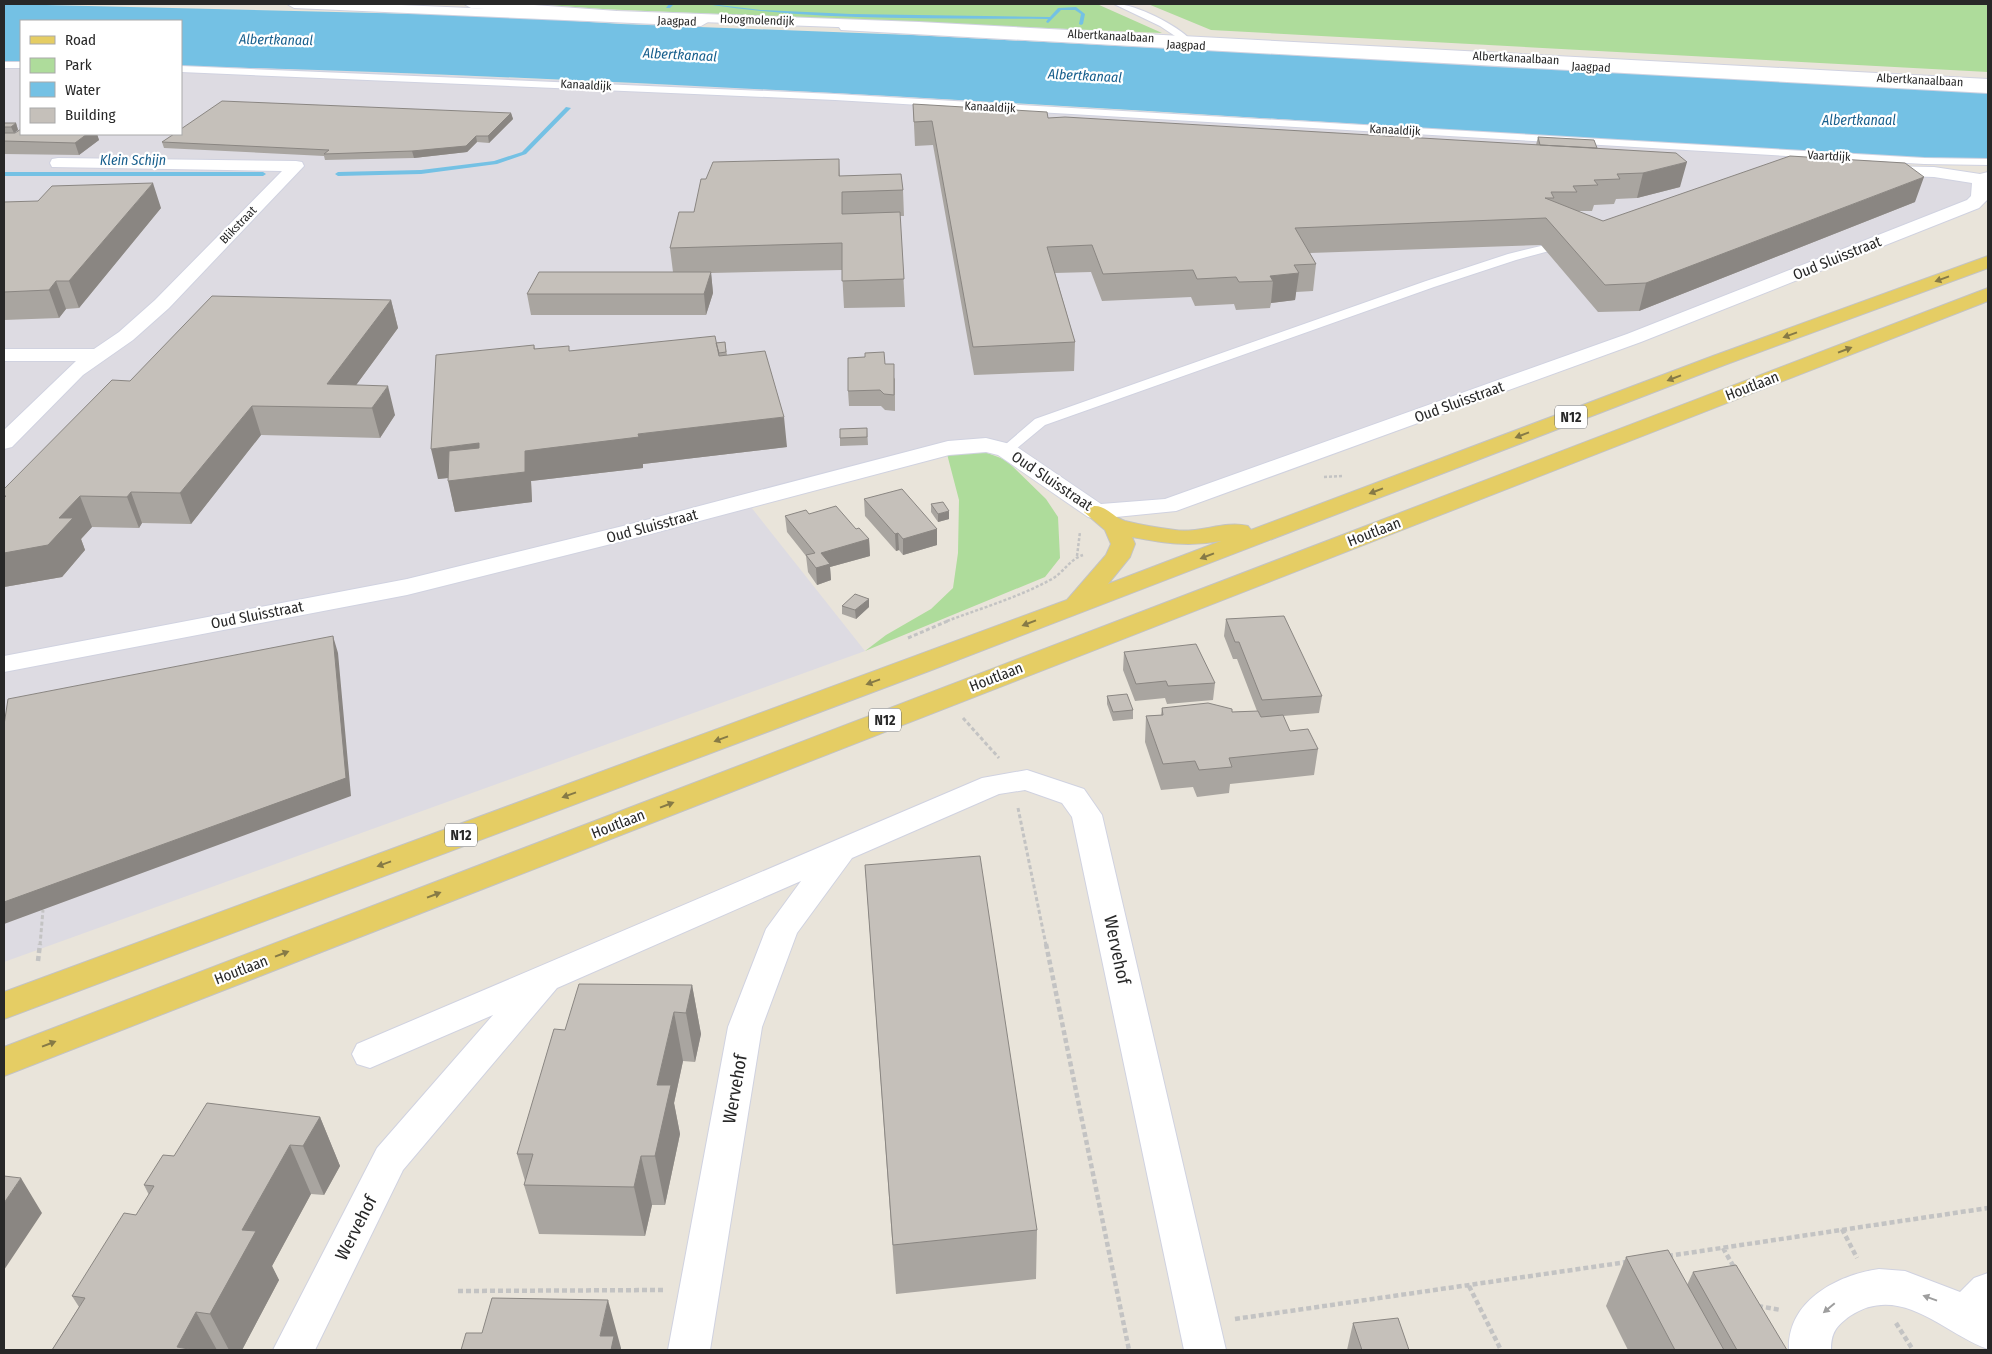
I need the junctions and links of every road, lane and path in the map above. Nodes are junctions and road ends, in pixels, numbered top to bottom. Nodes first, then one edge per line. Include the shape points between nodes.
1 (295, 4) edge
2 (471, 4) edge
3 (1118, 4) edge
4 (1043, 32) joint
5 (1187, 40) junction
6 (4, 65) edge
7 (20, 65) edge
8 (182, 69) edge
9 (1988, 83) edge
10 (1988, 88) edge
11 (1799, 154) joint
12 (58, 163) dead end
13 (1985, 173) edge
14 (1545, 250) dead end
15 (1988, 262) edge
16 (1988, 294) edge
17 (100, 354) junction
18 (4, 355) edge
19 (4, 442) edge
20 (1006, 450) junction
21 (1096, 512) junction
22 (1302, 520) junction
23 (1116, 526) junction
24 (1077, 556) dead end
25 (1059, 575) dead end
26 (1074, 606) junction
27 (4, 664) edge
28 (944, 697) junction
29 (1020, 781) junction
30 (842, 850) junction
31 (43, 910) dead end
32 (38, 965) dead end
33 (548, 977) junction
34 (4, 1006) edge
35 (370, 1054) dead end
36 (4, 1062) edge
37 (1988, 1208) edge
38 (1723, 1248) junction
39 (1664, 1257) edge
40 (1635, 1261) edge
41 (1738, 1273) edge
42 (1469, 1286) junction
43 (699, 1289) junction
44 (458, 1292) dead end
45 (1752, 1298) edge
46 (1981, 1311) edge
47 (1814, 1335) edge
48 (1202, 1337) edge
49 (294, 1350) edge
50 (689, 1350) edge
51 (1129, 1350) edge
52 (1500, 1350) edge

1 - 10 street, Jaagpad via 926,30
2 - 4 street, Hoogmolendijk via 617,15
3 - 5 lane via 1163,24
4 - 5 street, Albertkanaalbaan
5 - 9 street, Albertkanaalbaan
6 - 7 lane
8 - 11 lane, Kanaaldijk via 508,81
11 - 13 street, Vaartdijk via 1813,170
12 - 17 street, Blikstraat via 296,166 162,304
13 - 21 street, Oud Sluisstraat via 1980,198 1973,204 1634,338 1168,506
14 - 20 lane via 1512,257 1430,284 1040,422
15 -> 22 main road, N12
28 -> 16 main road, Houtlaan / N12
17 - 18 street
17 - 19 street, Blikstraat via 76,372
20 - 21 street, Oud Sluisstraat
20 - 27 street, Oud Sluisstraat via 986,445 948,448 407,587
21 - 23 main road
22 - 23 main road via 1186,539
22 -> 26 main road, N12
23 - 26 main road via 1123,544 1118,557
24 - 25 path
26 -> 34 main road, N12
28 - 29 path
36 -> 28 main road, Houtlaan / N12
29 - 30 street, Wervehof via 993,785
29 - 48 street, Wervehof via 1027,780 1073,796 1087,814
29 - 51 path via 1018,810
30 - 33 street, Wervehof
30 - 43 street, Wervehof via 782,930 745,1027
31 - 32 path
33 - 35 street, Wervehof
33 - 49 street, Wervehof via 390,1159
37 - 38 path
38 - 39 path
38 - 41 path
40 - 42 path
42 - 48 path
42 - 52 path
43 - 44 path
43 - 50 street, Wervehof
45 - 47 path via 1757,1306
46 -> 47 street via 1881,1286 1850,1294 1826,1309

